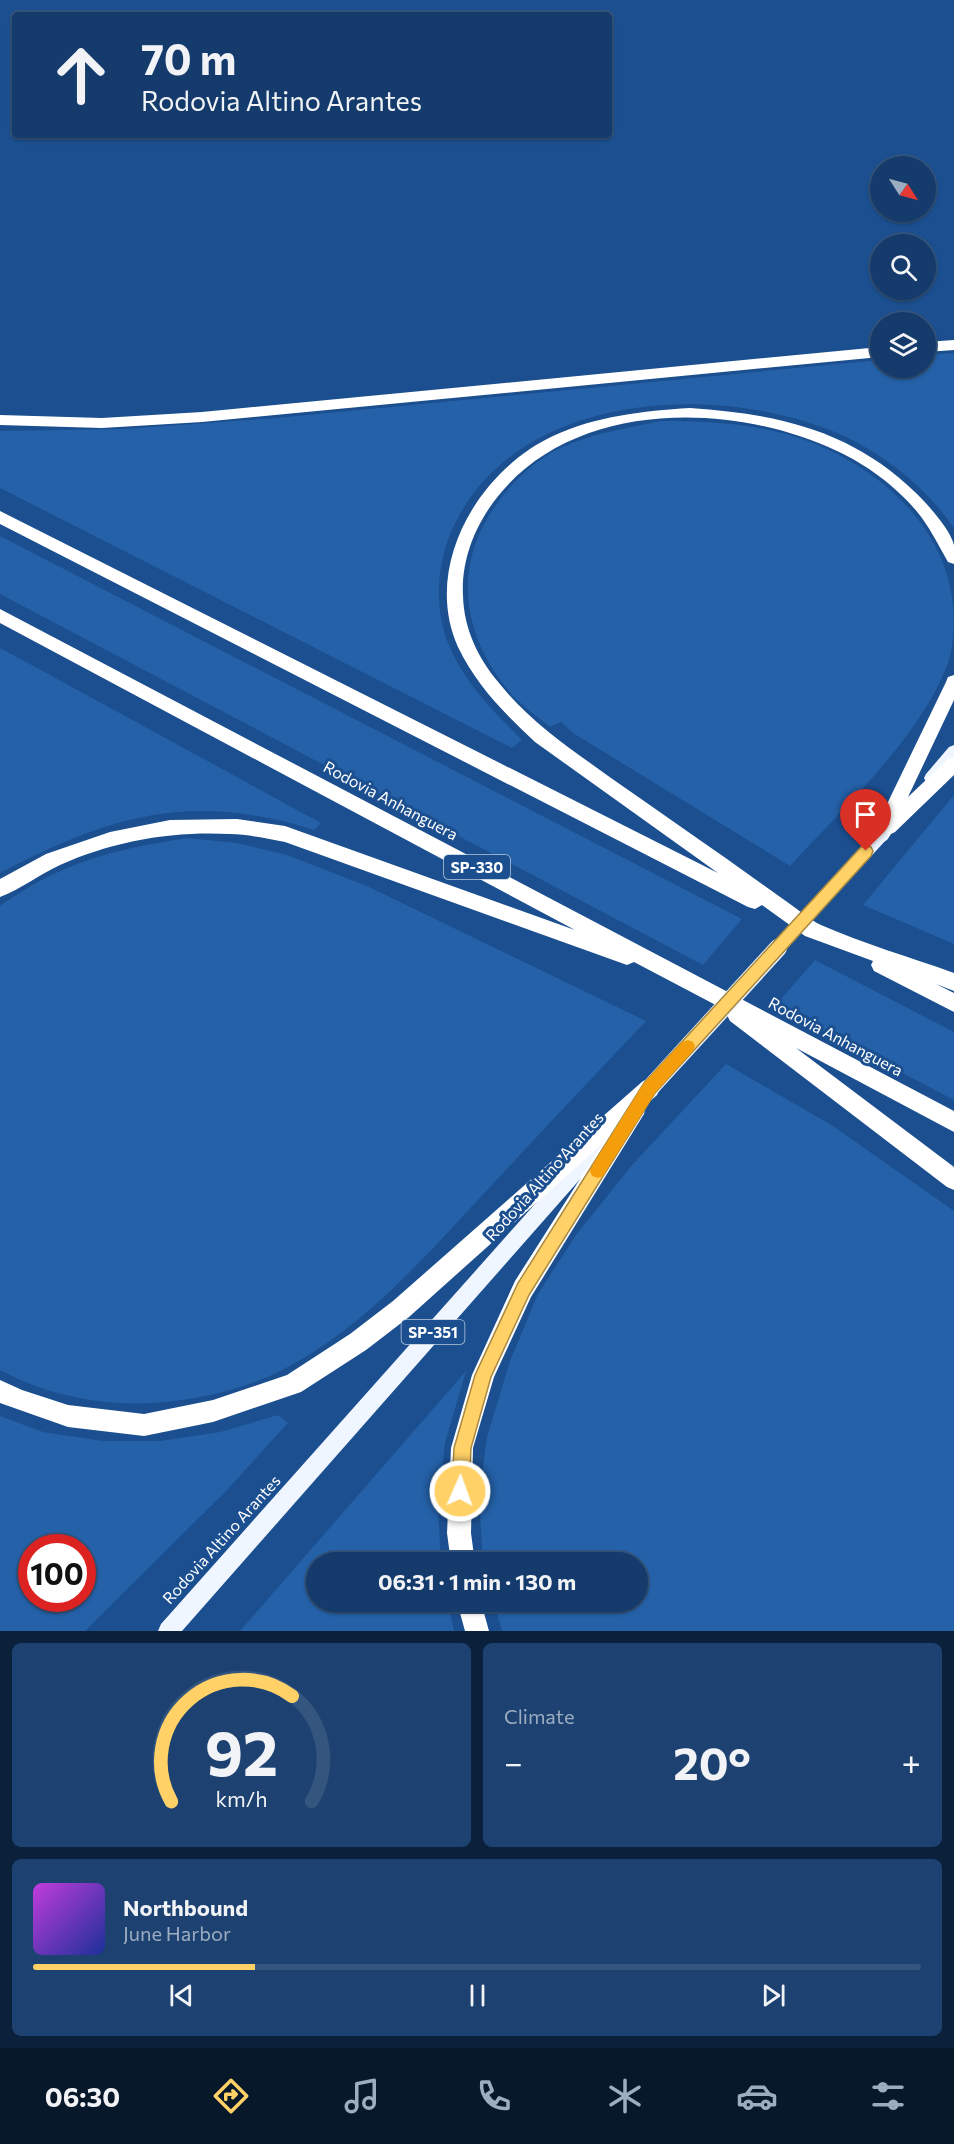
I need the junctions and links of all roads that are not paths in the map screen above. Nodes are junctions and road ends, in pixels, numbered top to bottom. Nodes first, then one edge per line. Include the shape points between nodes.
1 (954, 345) edge
2 (936, 346) edge
3 (870, 353) edge
4 (0, 420) edge
5 (0, 517) edge
6 (954, 558) edge
7 (0, 615) edge
8 (954, 682) edge
9 (954, 752) edge
10 (954, 764) edge
11 (881, 835) junction
12 (0, 889) edge
13 (812, 930) junction
14 (689, 979) junction
15 (954, 982) edge
16 (954, 1003) edge
17 (650, 1088) junction
18 (954, 1122) edge
19 (954, 1180) edge
20 (0, 1391) edge
21 (462, 1552) edge
22 (472, 1612) edge
23 (168, 1631) edge
24 (477, 1631) edge

1 - 2 highway
3 - 4 highway via 202,417 102,423
5 - 13 highway
6 - 13 highway via 944,536 912,497 844,447 767,421 714,413 671,412 585,429 540,449 503,480 474,515 459,550 454,590 460,630 477,667 504,704 565,755
7 - 14 highway, Rodovia Anhanguera / SP-330
8 - 11 highway
9 - 11 main road, Rodovia Altino Arantes / SP-351
10 - 11 highway
11 - 17 main road, Rodovia Altino Arantes / SP-351, bridge
12 - 14 highway via 23,873 74,851 128,834 182,826 232,826 285,834
13 - 15 highway
13 - 16 highway
14 - 18 highway, Rodovia Anhanguera / SP-330
14 - 19 highway
17 - 20 highway via 402,1310 293,1384 213,1411 144,1425 68,1416 18,1401
17 - 21 highway via 523,1289 483,1375 462,1448
17 - 23 main road, Rodovia Altino Arantes / SP-351
22 - 24 highway

